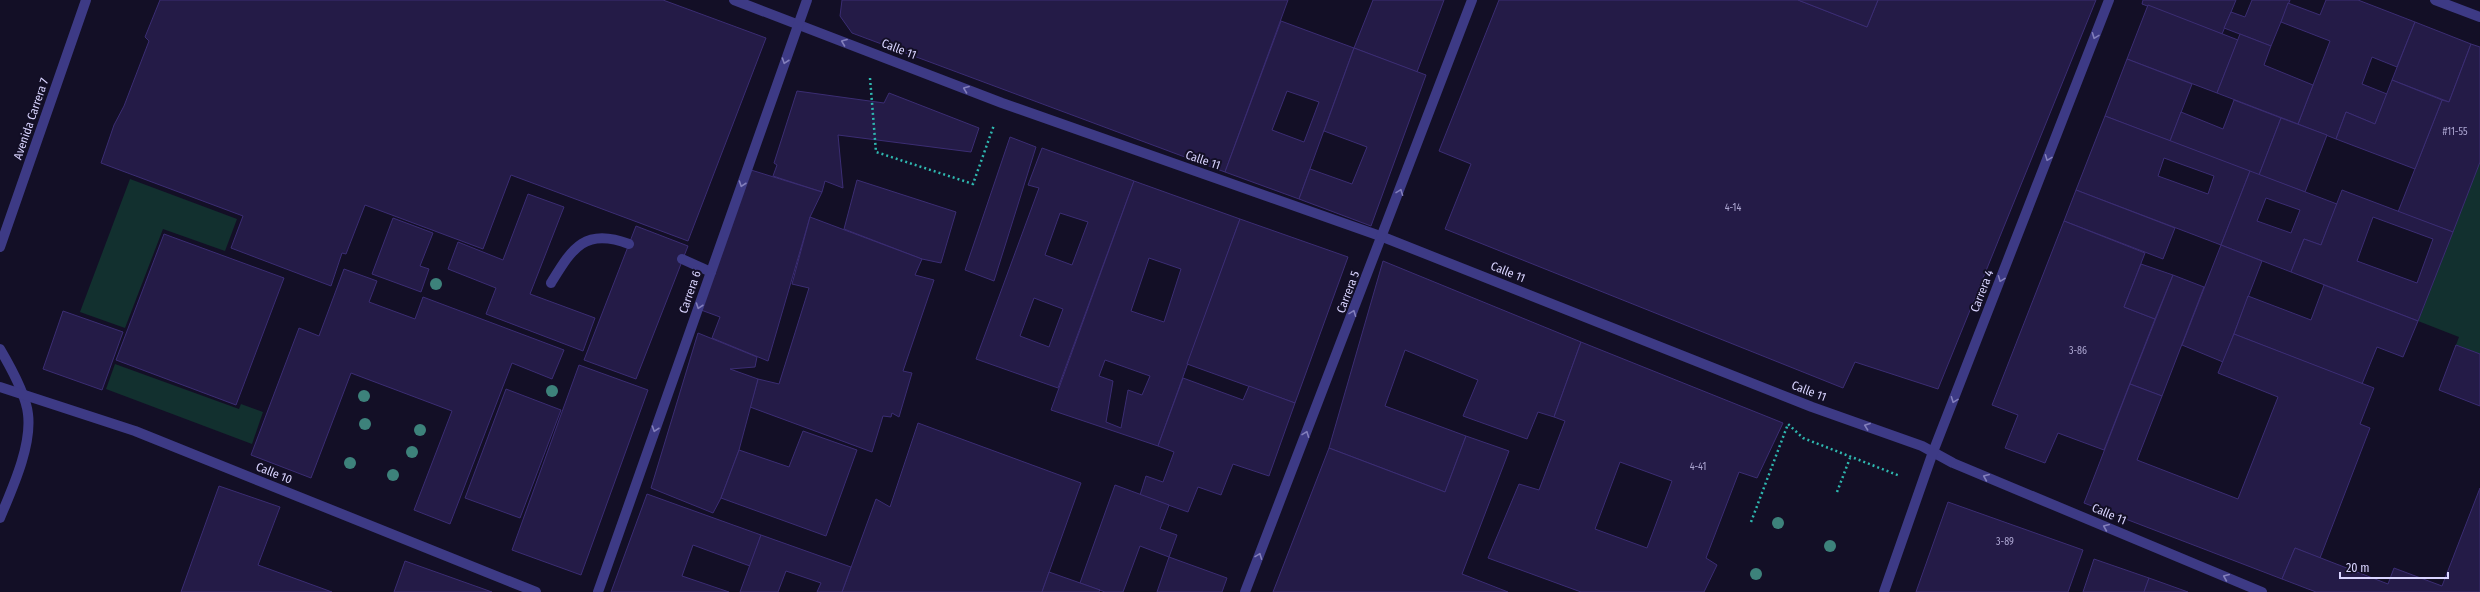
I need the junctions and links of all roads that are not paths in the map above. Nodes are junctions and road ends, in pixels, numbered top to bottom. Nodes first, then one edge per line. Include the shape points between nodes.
1 (86, 0) edge
2 (734, 0) edge
3 (807, 0) edge
4 (1472, 0) edge
5 (2109, 0) edge
6 (2435, 0) edge
7 (2480, 17) edge
8 (798, 24) junction
9 (1383, 236) junction
10 (629, 244) dead end
11 (0, 247) edge
12 (682, 259) dead end
13 (711, 272) junction
14 (551, 283) dead end
15 (0, 349) edge
16 (0, 387) edge
17 (22, 394) junction
18 (1933, 452) junction
19 (0, 518) edge
20 (536, 592) edge
21 (598, 592) edge
22 (1245, 592) edge
23 (1884, 592) edge
24 (2262, 592) edge

1 - 11 street, Avenida Carrera 7
2 - 8 street, Calle 11
3 - 8 street, Carrera 6
9 -> 4 street, Carrera 5
5 -> 18 street, Carrera 4
6 - 7 street
9 -> 8 street, Calle 11 via 1002,103
8 -> 13 street, Carrera 6
18 -> 9 street, Calle 11
22 -> 9 street, Carrera 5
10 - 14 street via 600,237 586,240 568,256
12 - 13 street
13 -> 21 street, Carrera 6
15 - 17 street
16 - 17 street, Calle 10
17 - 19 street via 28,414 26,443
17 - 20 street, Calle 10 via 134,431
18 - 23 street, Carrera 4
24 -> 18 street, Calle 11

